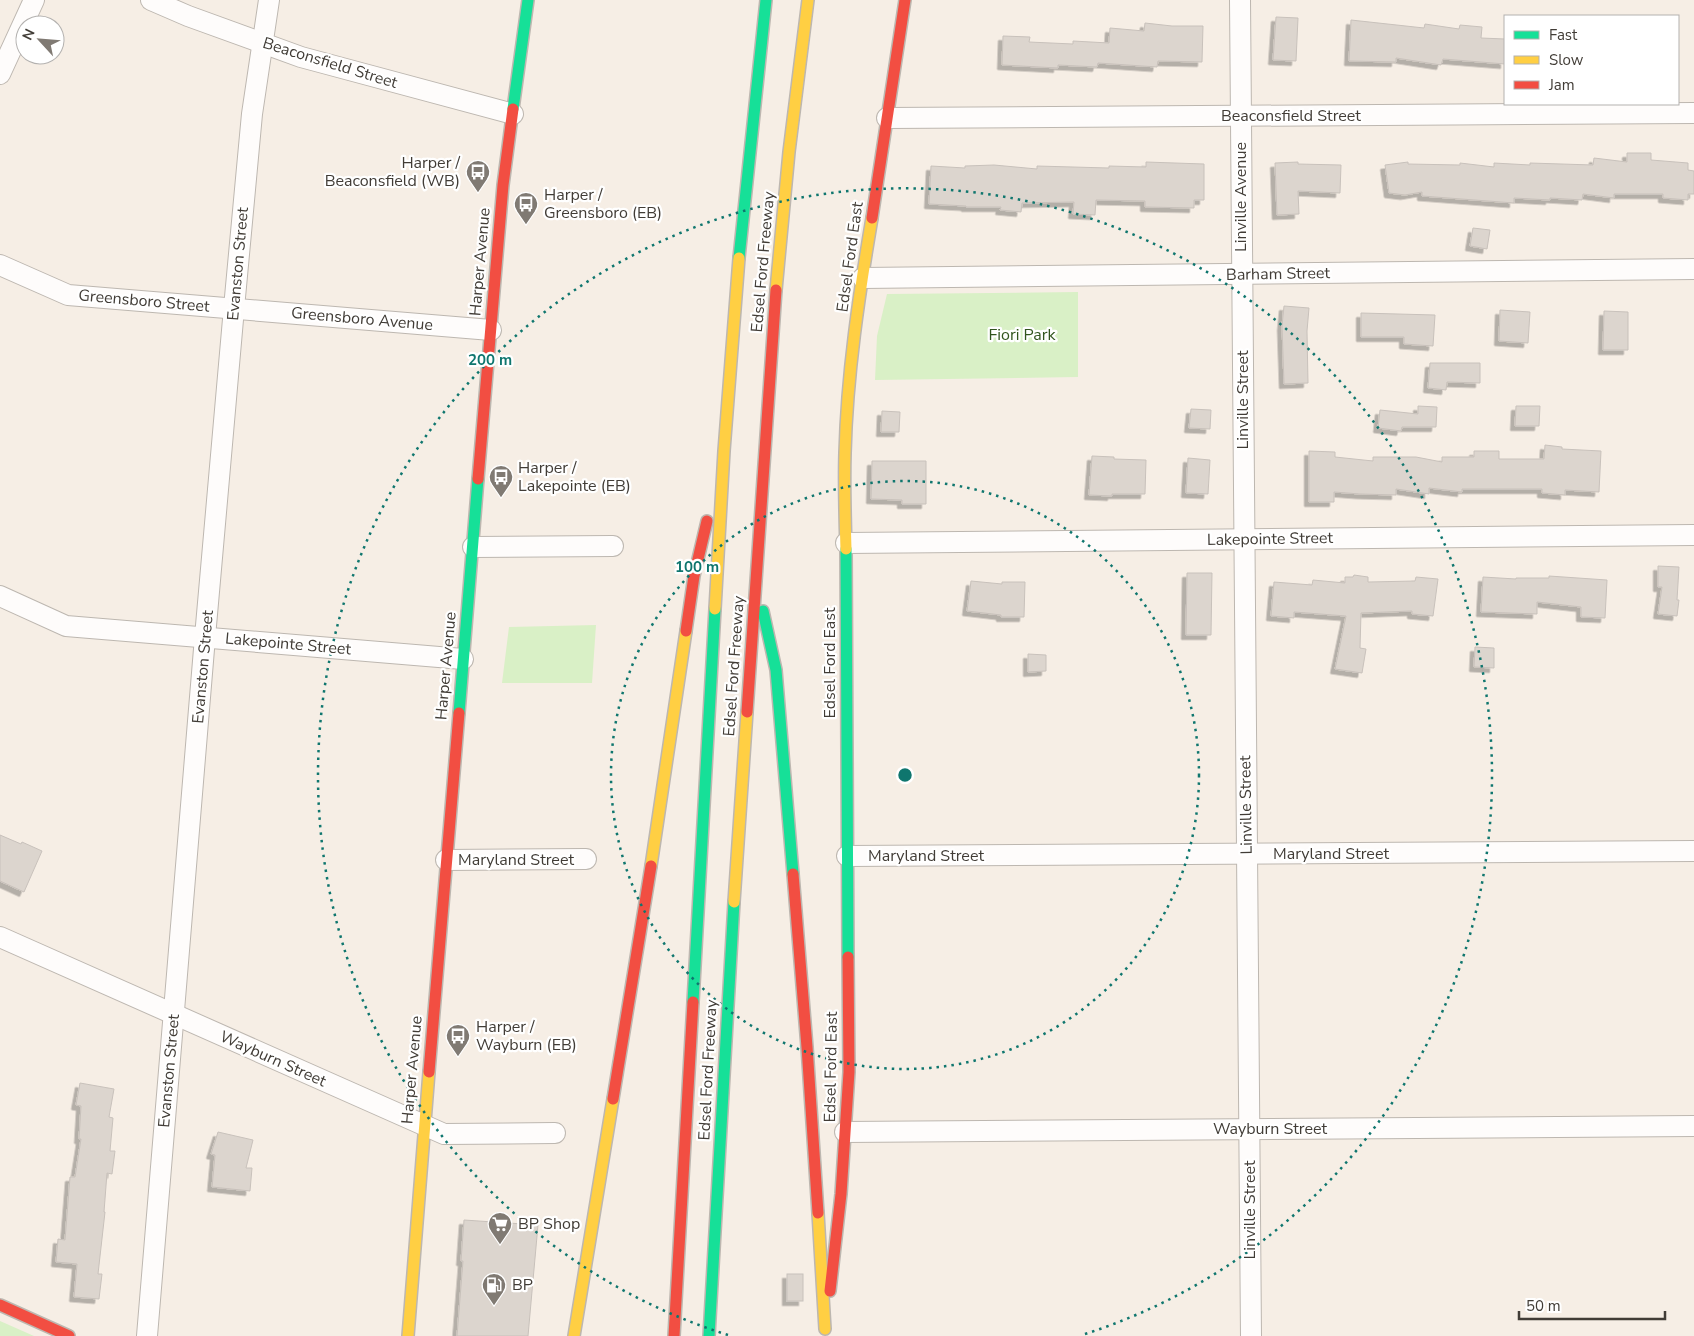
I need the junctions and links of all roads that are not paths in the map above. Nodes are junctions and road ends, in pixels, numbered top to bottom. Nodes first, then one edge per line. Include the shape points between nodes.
1 (34, 0) edge
2 (151, 0) edge
3 (269, 0) edge
4 (528, 0) edge
5 (766, 0) edge
6 (808, 0) edge
7 (905, 0) edge
8 (1240, 0) edge
9 (263, 43) junction
10 (0, 74) edge
11 (1694, 113) edge
12 (513, 114) junction
13 (1241, 116) junction
14 (887, 118) junction
15 (0, 264) edge
16 (1694, 269) edge
17 (1242, 274) junction
18 (863, 278) junction
19 (234, 308) junction
20 (491, 330) junction
21 (724, 451) junction
22 (1694, 535) edge
23 (1244, 539) junction
24 (846, 543) junction
25 (613, 546) dead end
26 (472, 547) junction
27 (756, 579) junction
28 (0, 596) edge
29 (205, 637) junction
30 (463, 659) junction
31 (1694, 851) edge
32 (1247, 855) junction
33 (847, 856) junction
34 (586, 859) dead end
35 (446, 860) junction
36 (0, 937) edge
37 (174, 1014) junction
38 (424, 1126) junction
39 (1694, 1126) edge
40 (1250, 1129) junction
41 (845, 1132) junction
42 (555, 1134) dead end
43 (0, 1305) edge
44 (825, 1332) edge
45 (69, 1336) edge
46 (147, 1336) edge
47 (408, 1336) edge
48 (574, 1336) edge
49 (674, 1336) edge
50 (709, 1336) edge
51 (1251, 1336) edge

1 - 10 street
2 - 9 street, Beaconsfield Street
3 - 9 street, Evanston Street
4 - 12 main road, Harper Avenue
5 - 21 main road, Edsel Ford Freeway via 739,258
6 - 27 main road, Edsel Ford Freeway via 776,286
7 - 14 main road, Edsel Ford East
8 - 13 street, Linville Avenue
9 - 12 street, Beaconsfield Street via 301,57
9 - 19 street, Evanston Street via 252,114
11 - 13 street, Beaconsfield Street
12 - 20 main road, Harper Avenue via 503,185
13 - 14 street, Beaconsfield Street
13 - 17 street, Linville Avenue
14 - 18 main road, Edsel Ford East
15 - 19 street, Greensboro Street via 68,295
16 - 17 street, Barham Street
17 - 18 street, Barham Street
17 - 23 street, Linville Street
18 - 24 main road, Edsel Ford East via 847,408
19 - 20 street, Greensboro Avenue
19 - 29 street, Evanston Street
20 - 26 main road, Harper Avenue
21 - 48 main road via 694,576 657,835
21 - 49 main road, Edsel Ford Freeway
22 - 23 street, Lakepointe Street
23 - 24 street, Lakepointe Street
23 - 32 street, Linville Street
24 - 33 main road, Edsel Ford East
25 - 26 street
26 - 30 main road, Harper Avenue
27 - 44 main road via 776,670 807,1047
27 - 50 main road, Edsel Ford Freeway
28 - 29 street, Lakepointe Street via 66,626
29 - 30 street, Lakepointe Street
29 - 37 street, Evanston Street
30 - 35 main road, Harper Avenue
31 - 32 street, Maryland Street
32 - 33 street, Maryland Street
32 - 40 street, Linville Street
33 - 41 main road, Edsel Ford East via 849,1072
34 - 35 street, Maryland Street
35 - 38 main road, Harper Avenue
36 - 37 street, Wayburn Street
37 - 38 street, Wayburn Street
37 - 46 street, Evanston Street
38 - 42 street, Wayburn Street via 444,1134
38 - 47 main road, Harper Avenue
39 - 40 street, Wayburn Street
40 - 41 street, Wayburn Street
40 - 51 street, Linville Street
41 - 44 main road, Edsel Ford East
43 - 45 main road

